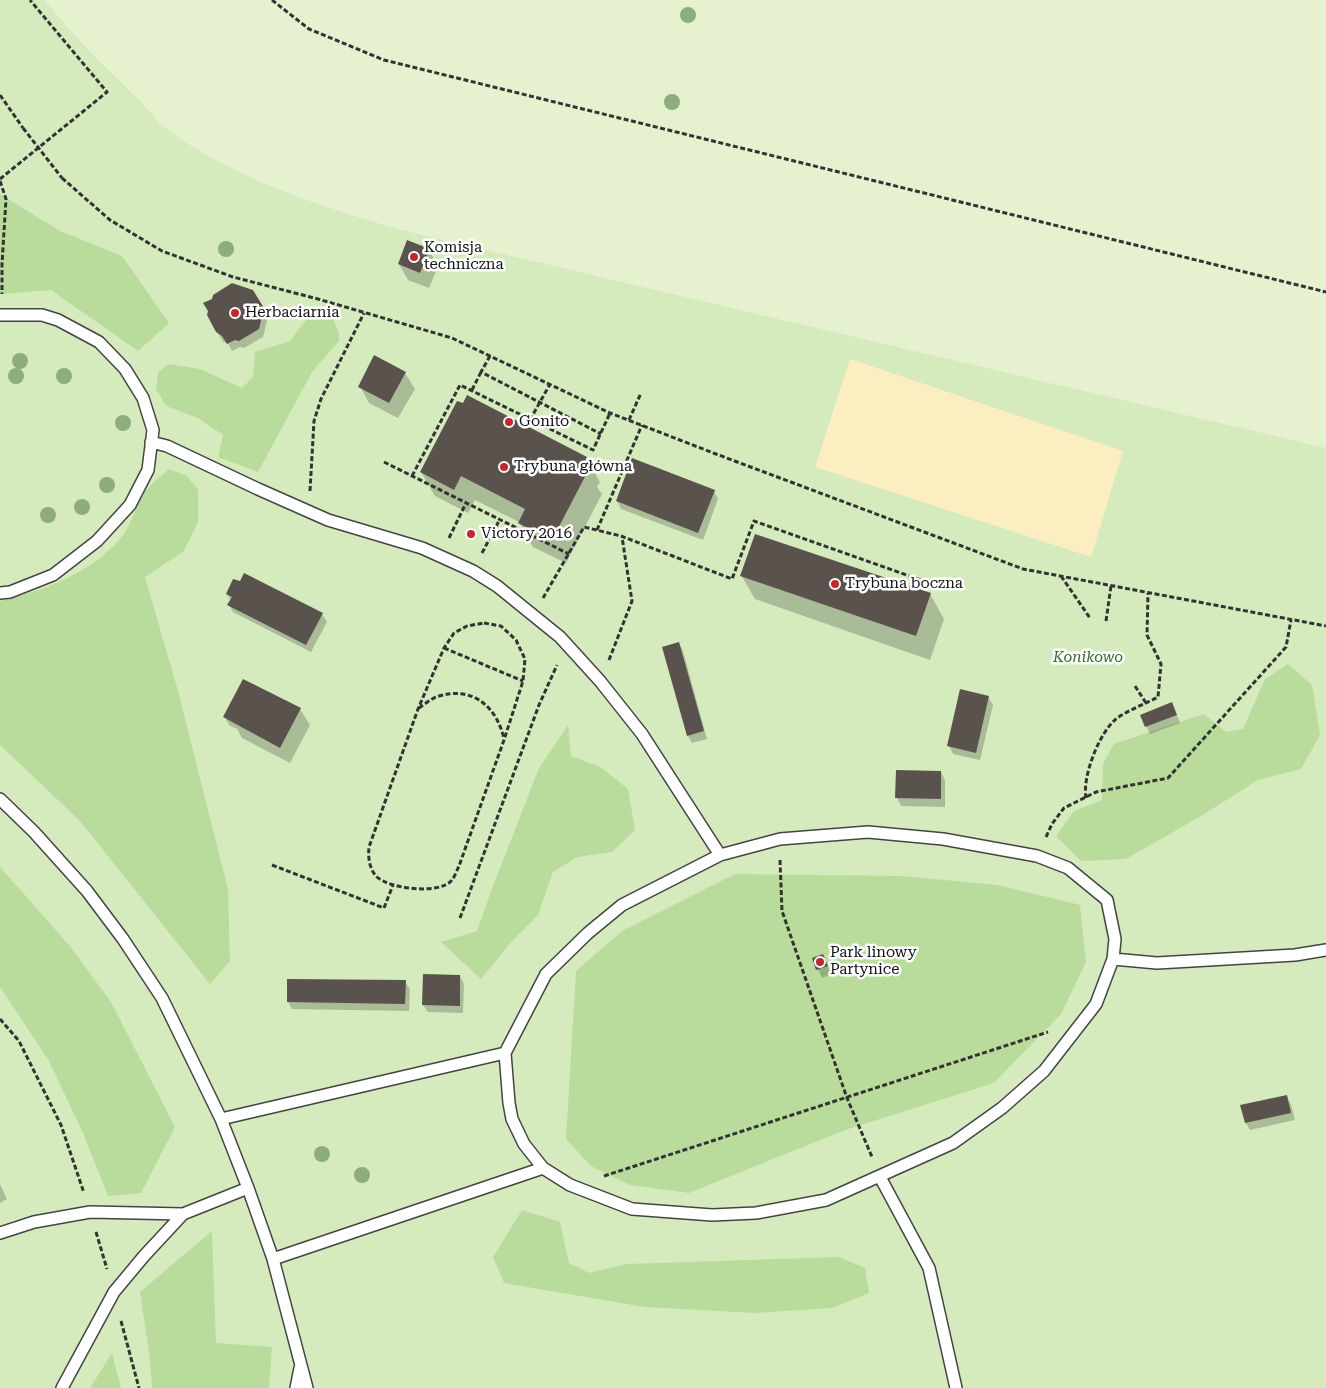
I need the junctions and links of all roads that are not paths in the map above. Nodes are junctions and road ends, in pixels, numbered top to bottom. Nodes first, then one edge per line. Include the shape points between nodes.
1 (1, 315) edge
2 (151, 442) junction
3 (0, 593) edge
4 (0, 799) edge
5 (720, 855) junction
6 (1326, 950) edge
7 (1113, 959) junction
8 (505, 1053) junction
9 (221, 1119) junction
10 (543, 1168) junction
11 (880, 1177) junction
12 (248, 1188) junction
13 (183, 1214) junction
14 (0, 1233) edge
15 (273, 1259) junction
16 (300, 1364) junction
17 (62, 1388) edge
18 (296, 1388) edge
19 (307, 1388) edge
20 (956, 1388) edge

1 - 2 lane via 42,316 58,320 99,342 125,369 143,398 153,430
2 - 3 lane via 148,470 130,505 97,541 53,575
2 - 5 lane via 167,446 328,520 422,548 473,571 496,586 560,637 600,681 642,734
4 - 9 lane via 87,890 123,939 162,998
5 - 7 lane via 780,839 868,832 943,839 1038,856 1068,868 1107,900 1115,939
5 - 8 lane via 622,905 588,933 546,974
6 - 7 lane via 1295,955 1156,963
7 - 11 lane via 1096,1004 1044,1071 1002,1108 953,1143
8 - 9 lane
8 - 10 lane via 512,1119 524,1144
9 - 12 lane
10 - 11 lane via 570,1185 632,1209 712,1215 756,1213 826,1200
10 - 15 lane
11 - 20 lane via 929,1268
12 - 13 lane
12 - 15 lane
13 - 14 lane via 90,1212 34,1222
13 - 17 lane via 114,1292
15 - 16 lane
16 - 18 lane
16 - 19 lane

